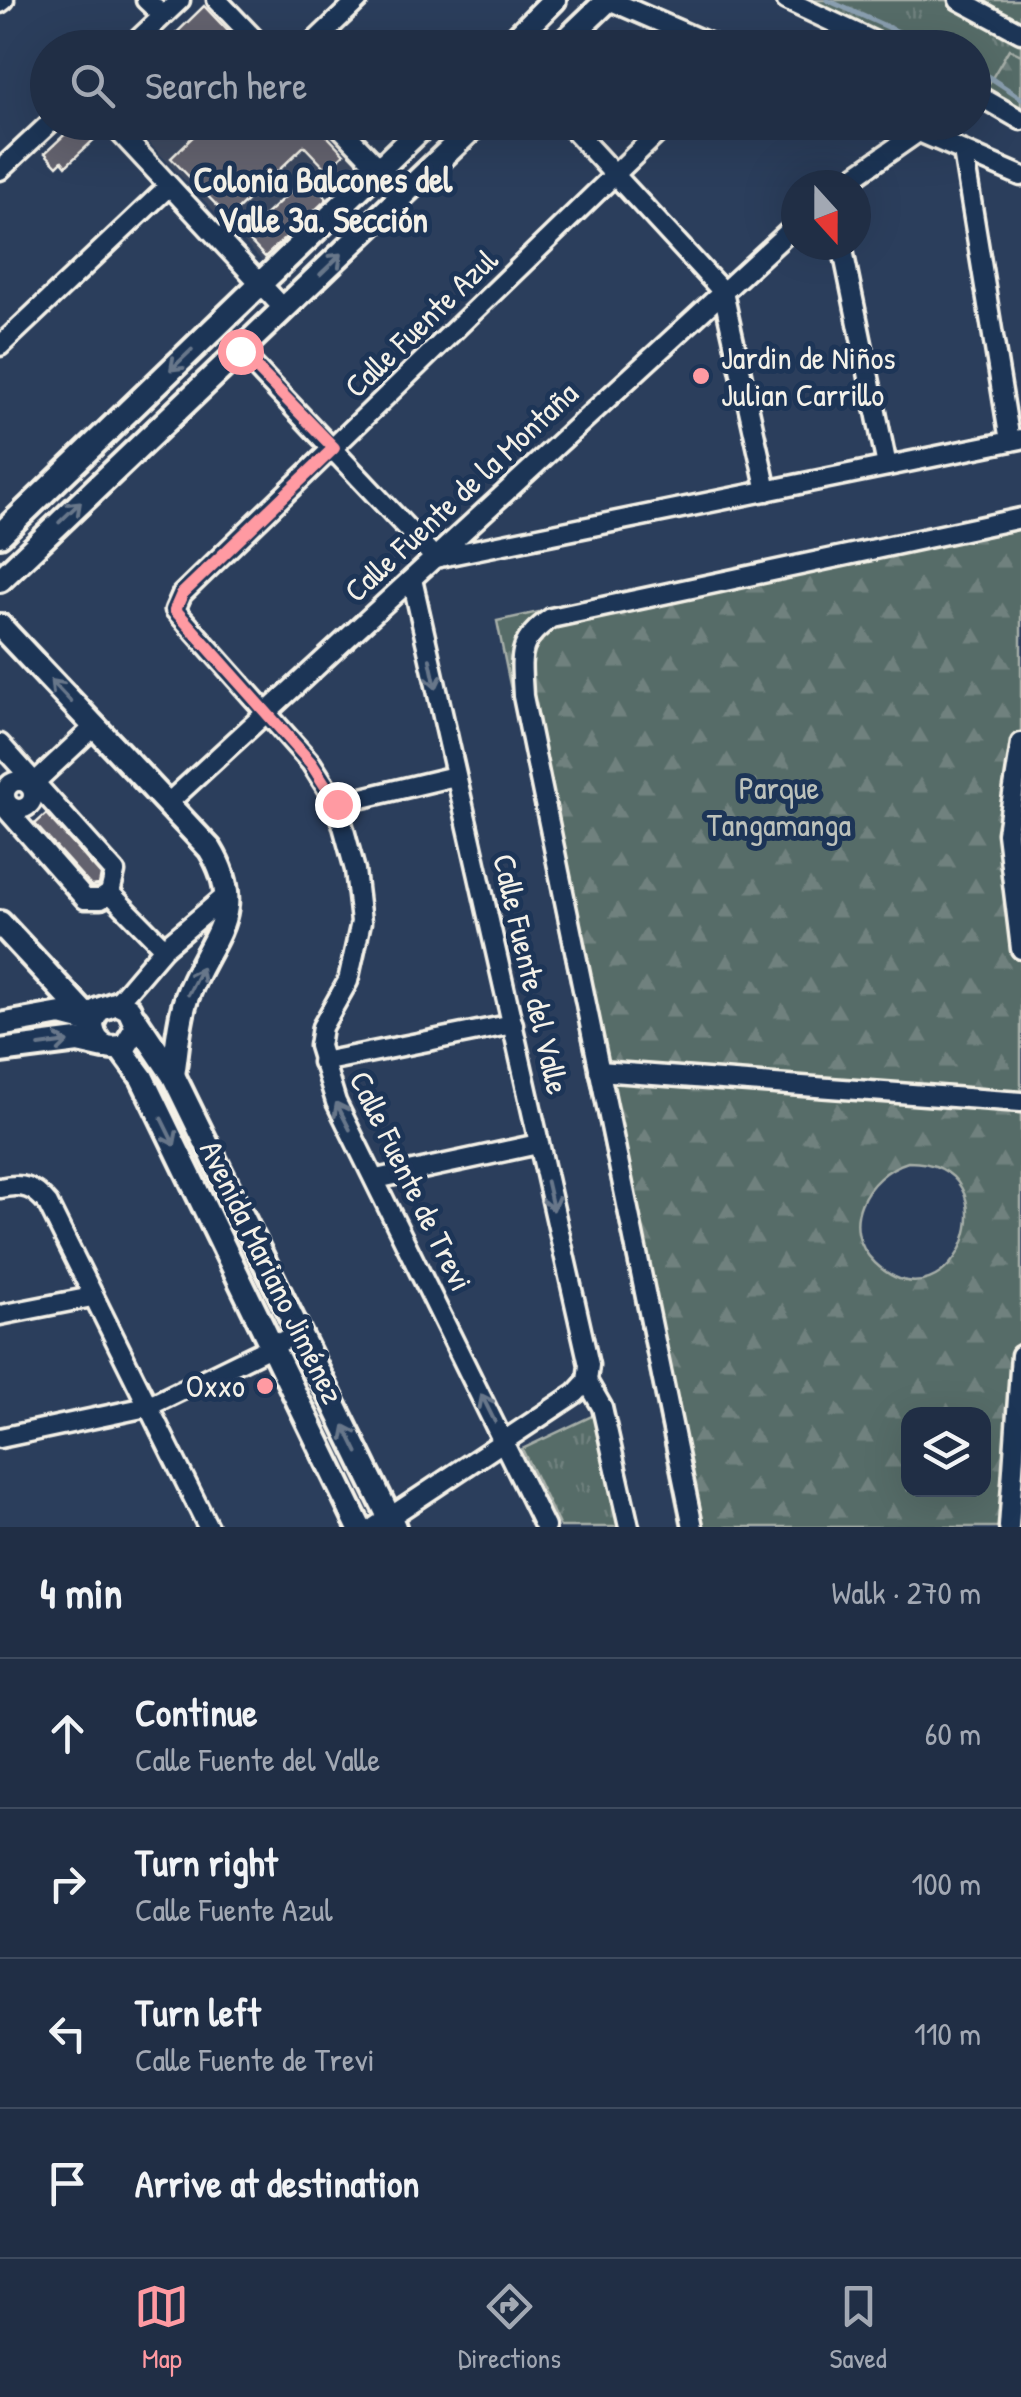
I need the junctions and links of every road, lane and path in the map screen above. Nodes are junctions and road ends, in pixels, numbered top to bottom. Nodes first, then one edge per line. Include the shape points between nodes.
1 (146, 0) edge
2 (180, 0) edge
3 (218, 0) edge
4 (358, 0) edge
5 (554, 0) edge
6 (608, 0) edge
7 (786, 0) edge
8 (959, 0) edge
9 (162, 15) junction
10 (147, 30) edge
11 (246, 30) edge
12 (327, 30) edge
13 (524, 30) edge
14 (577, 30) edge
15 (678, 30) edge
16 (850, 30) edge
17 (1021, 33) edge
18 (991, 103) edge
19 (1021, 120) edge
20 (32, 140) edge
21 (126, 140) edge
22 (352, 140) edge
23 (410, 140) edge
24 (461, 140) edge
25 (583, 140) edge
26 (651, 140) edge
27 (907, 140) edge
28 (937, 140) edge
29 (963, 151) junction
30 (380, 169) junction
31 (0, 170) edge
32 (864, 170) edge
33 (616, 175) junction
34 (1021, 176) edge
35 (168, 186) junction
36 (404, 194) junction
37 (781, 239) edge
38 (845, 260) edge
39 (260, 284) junction
40 (722, 292) junction
41 (284, 309) junction
42 (0, 346) edge
43 (240, 351) junction
44 (1016, 440) edge
45 (334, 448) junction
46 (887, 466) junction
47 (767, 491) junction
48 (1021, 518) edge
49 (1, 531) edge
50 (27, 554) junction
51 (435, 558) junction
52 (412, 579) junction
53 (0, 580) edge
54 (175, 610) joint
55 (0, 626) edge
56 (267, 712) junction
57 (94, 727) junction
58 (0, 744) edge
59 (1021, 744) edge
60 (455, 776) junction
61 (32, 784) junction
62 (167, 804) junction
63 (337, 804) junction
64 (4, 808) edge
65 (110, 893) junction
66 (228, 894) junction
67 (0, 923) edge
68 (164, 948) junction
69 (1021, 949) edge
70 (52, 980) junction
71 (117, 1004) junction
72 (51, 1016) junction
73 (136, 1020) junction
74 (92, 1022) junction
75 (513, 1024) junction
76 (0, 1025) edge
77 (114, 1048) junction
78 (0, 1052) edge
79 (322, 1062) junction
80 (598, 1070) junction
81 (173, 1075) junction
82 (1021, 1102) edge
83 (538, 1144) junction
84 (376, 1179) junction
85 (0, 1188) edge
86 (92, 1297) junction
87 (0, 1315) edge
88 (299, 1333) junction
89 (271, 1346) junction
90 (1021, 1355) edge
91 (588, 1382) junction
92 (147, 1407) junction
93 (0, 1438) edge
94 (504, 1440) junction
95 (386, 1525) edge
96 (208, 1527) edge
97 (359, 1527) edge
98 (545, 1527) edge
99 (629, 1527) edge
100 (693, 1527) edge
101 (1009, 1527) edge

1 - 9 street
2 - 9 street
3 - 11 street
4 - 12 street
5 - 13 street
6 - 14 street
6 - 15 street
7 - 16 street
8 - 17 street
9 - 10 street
18 - 19 street
20 - 31 street
21 - 35 street
22 - 30 street
23 - 30 street
24 - 36 street
25 - 33 street
26 - 33 street, Calle Fuente Azul
27 - 32 street
28 - 29 street
29 - 34 street
29 - 44 street
30 - 36 street
30 - 39 street
33 - 40 street
33 - 45 street, Calle Fuente Azul
35 - 39 street
35 - 42 street
41 -> 36 street
37 - 40 street, Calle Fuente de la Montaña
38 - 46 street
39 - 41 street
39 -> 49 street
40 - 47 street
40 - 51 street, Calle Fuente de la Montaña
41 - 43 street
43 - 45 street
50 -> 43 street
44 - 46 street
45 - 51 street
45 - 54 street, Calle Fuente Azul via 182,594
46 - 47 street
47 - 51 street
48 - 80 street via 603,605 551,618 529,633 521,652 524,696
49 - 50 street
50 - 53 street
51 - 52 street, Calle Fuente de la Montaña
52 - 56 street, Calle Fuente de la Montaña
52 -> 60 street, Calle Fuente del Valle
54 - 56 street, Calle Fuente de Trevi
57 -> 55 street
56 - 62 street, Calle Fuente de la Montaña
56 - 63 street, Calle Fuente de Trevi
57 - 61 street
57 - 62 street
58 - 61 street
59 - 69 street via 1007,832
60 - 63 street
60 - 75 street, Calle Fuente del Valle
61 - 64 street via 31,804
61 - 65 street via 115,872
62 - 66 street via 210,849
63 - 79 street, Calle Fuente de Trevi via 361,922 348,981 322,1027
64 - 65 street via 85,899
65 - 68 street
66 - 68 street
81 -> 66 street via 186,1000 222,930
67 - 70 street, Avenida Mariano Jiménez
68 - 71 street
70 - 72 street via 64,1000
70 - 74 street, Avenida Mariano Jiménez
71 - 73 street, Avenida Mariano Jiménez
71 - 74 street via 98,1010
72 - 74 street
72 - 76 street
73 - 77 street via 136,1034
73 - 81 street, Avenida Mariano Jiménez
74 - 77 street, Avenida Mariano Jiménez via 93,1036
75 - 79 street
75 - 83 street, Calle Fuente del Valle
78 -> 77 street via 78,1041
77 -> 89 street, Avenida Mariano Jiménez via 142,1078
84 -> 79 street, Calle Fuente de Trevi
80 - 82 street
80 - 100 street
81 - 88 street, Avenida Mariano Jiménez
83 - 84 street
83 -> 91 street, Calle Fuente del Valle
94 -> 84 street, Calle Fuente de Trevi
85 - 86 street via 36,1189
86 - 87 street
86 - 92 street
88 - 89 street
95 -> 88 street, Avenida Mariano Jiménez
89 - 92 street
89 - 97 street, Avenida Mariano Jiménez
90 - 101 street
91 - 94 street
91 - 99 street, Calle Fuente del Valle via 602,1407
92 - 93 street
92 - 96 street
94 - 95 street
94 - 98 street, Calle Fuente de Trevi

